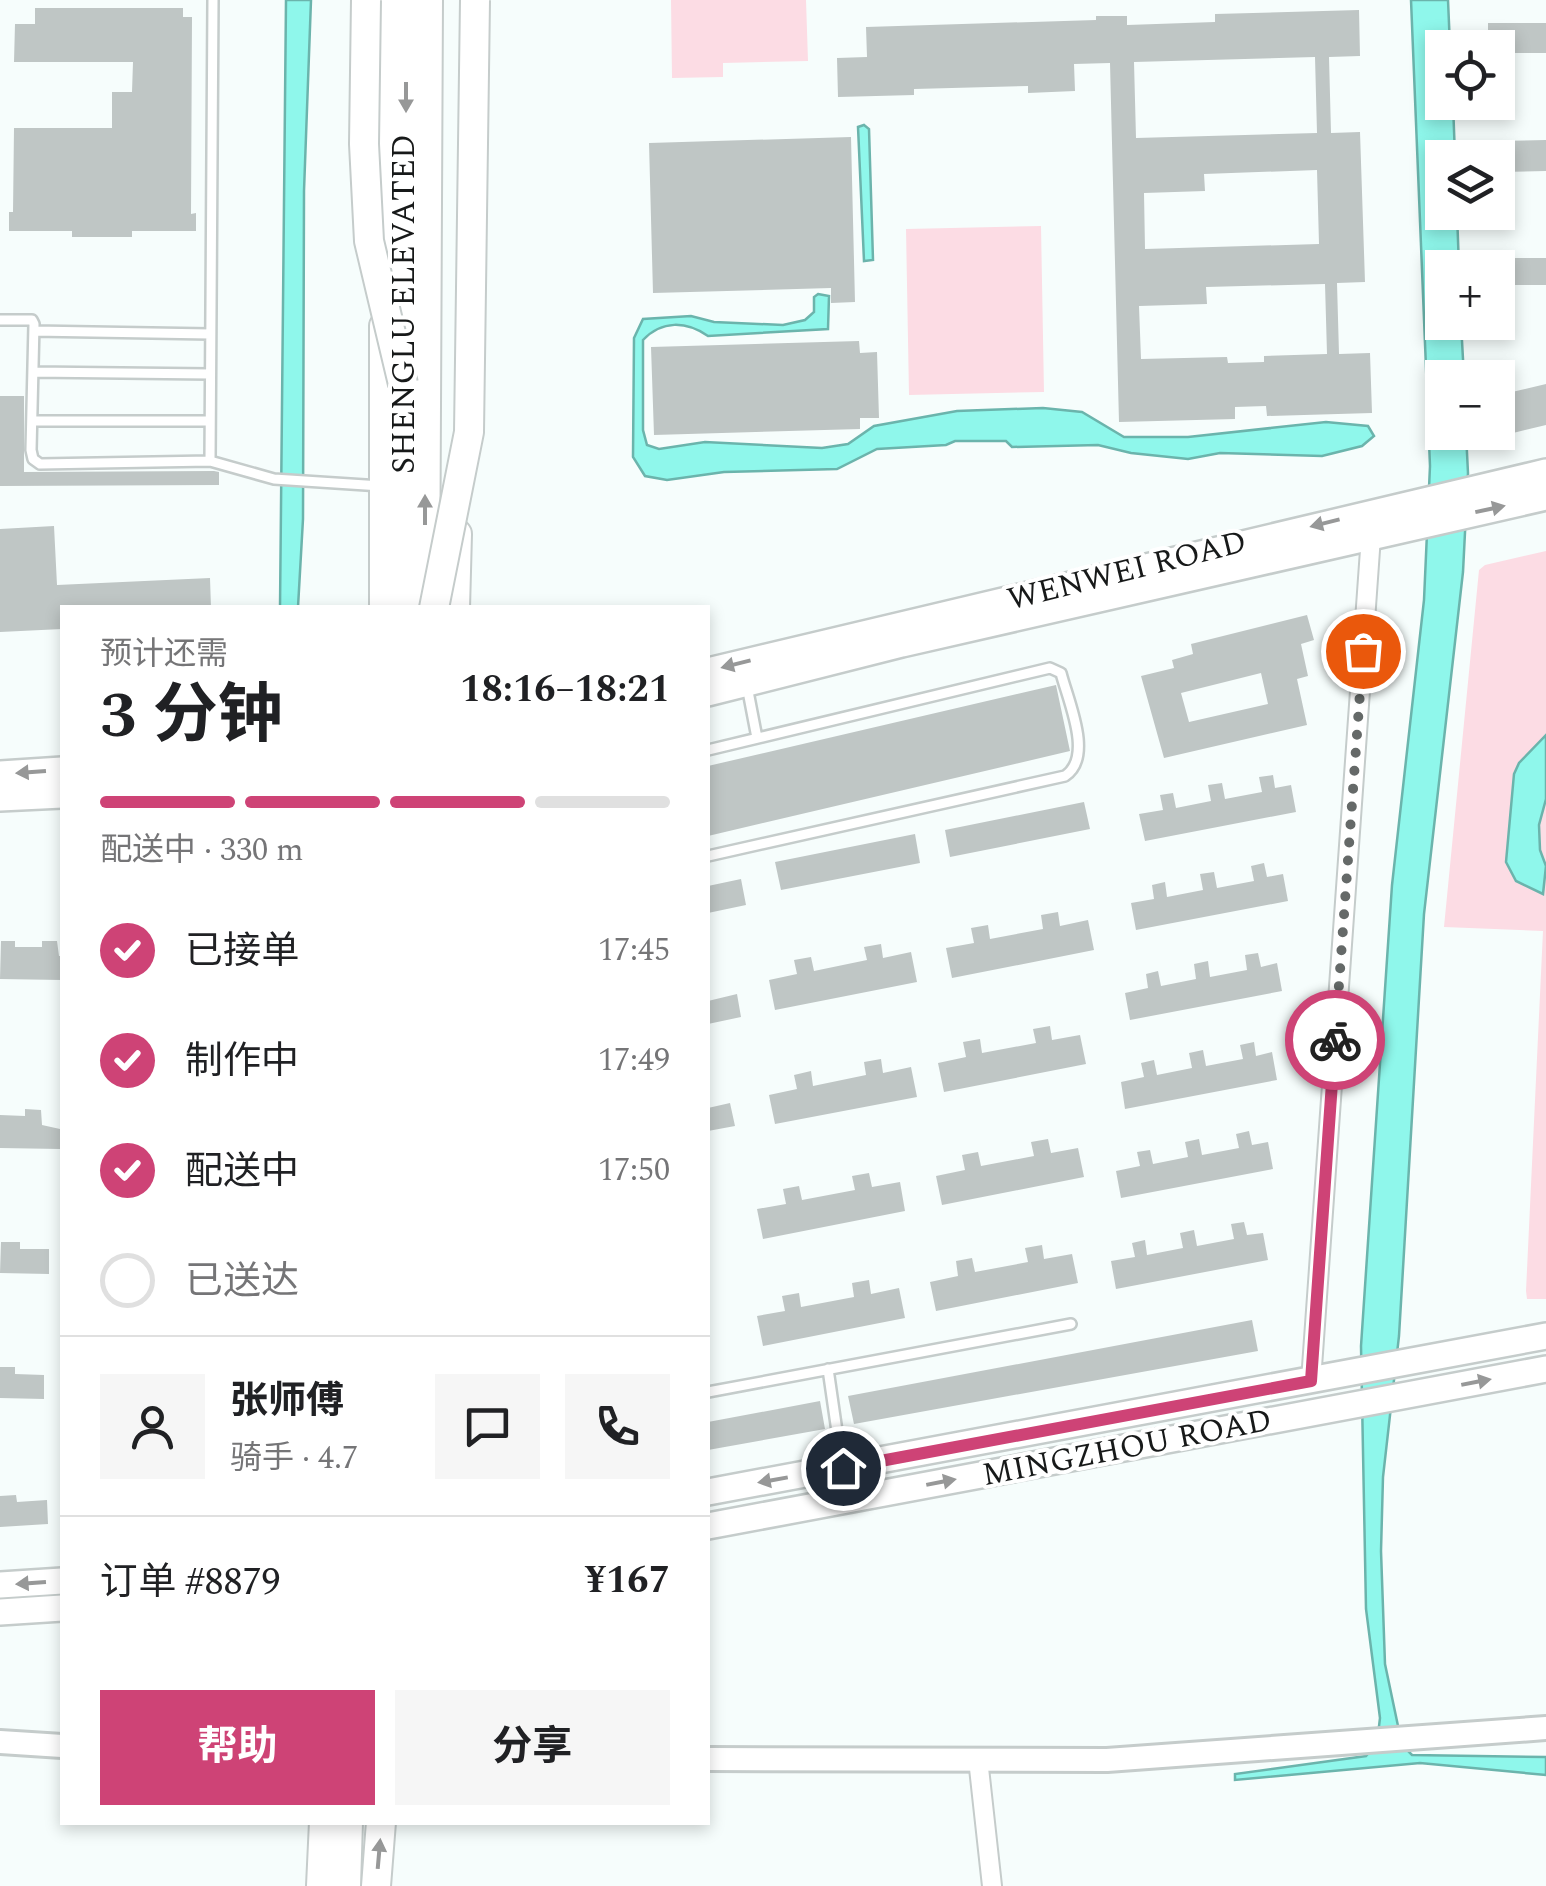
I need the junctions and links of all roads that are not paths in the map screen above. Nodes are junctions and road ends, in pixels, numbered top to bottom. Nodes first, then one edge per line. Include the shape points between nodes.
1 (213, 0) edge
2 (366, 0) edge
3 (383, 0) edge
4 (406, 0) edge
5 (428, 0) edge
6 (462, 0) edge
7 (475, 0) edge
8 (0, 320) edge
9 (34, 330) junction
10 (210, 334) junction
11 (33, 372) junction
12 (210, 374) junction
13 (403, 384) junction
14 (32, 421) junction
15 (210, 421) junction
16 (210, 461) junction
17 (1546, 472) edge
18 (384, 486) junction
19 (1546, 497) edge
20 (1427, 511) junction
21 (1371, 536) junction
22 (384, 605) edge
23 (400, 605) edge
24 (424, 605) edge
25 (435, 605) edge
26 (454, 605) edge
27 (710, 671) edge
28 (746, 683) junction
29 (710, 692) edge
30 (757, 738) junction
31 (710, 750) edge
32 (60, 770) edge
33 (0, 774) edge
34 (60, 794) edge
35 (0, 798) edge
36 (710, 856) edge
37 (1071, 1324) dead end
38 (1546, 1336) edge
39 (1546, 1369) edge
40 (828, 1370) junction
41 (1311, 1381) junction
42 (710, 1392) edge
43 (843, 1468) junction
44 (710, 1492) edge
45 (710, 1526) edge
46 (60, 1580) edge
47 (0, 1584) edge
48 (60, 1608) edge
49 (0, 1612) edge
50 (1546, 1728) edge
51 (0, 1742) edge
52 (60, 1746) edge
53 (710, 1759) edge
54 (978, 1759) junction
55 (328, 1825) edge
56 (348, 1825) edge
57 (382, 1825) edge
58 (324, 1886) edge
59 (346, 1886) edge
60 (376, 1886) edge
61 (992, 1886) edge

1 - 10 lane
2 - 13 main road, bridge via 369,241
3 - 18 main road
4 -> 13 main road, SHENGLU ELEVATED, bridge
24 -> 5 main road, SHENGLU ELEVATED
6 - 26 main road
7 - 25 main road, bridge via 469,432
8 - 9 lane via 32,320
9 - 10 lane
9 - 11 lane
10 - 12 lane
11 - 12 lane
11 - 14 lane
12 - 15 lane
13 - 23 main road, SHENGLU ELEVATED
14 - 15 lane
14 - 16 lane via 32,458 40,464
15 - 16 lane
16 - 18 lane via 274,479
17 - 20 main road, WENWEI ROAD
18 - 22 main road
20 -> 19 main road, WENWEI ROAD
20 - 21 main road, WENWEI ROAD
20 -> 27 main road, WENWEI ROAD
21 - 28 main road, WENWEI ROAD
21 - 41 street
28 - 29 main road, WENWEI ROAD
28 - 30 lane
30 - 31 lane
30 - 36 lane via 1050,668 1061,673 1080,755 1066,776
32 -> 33 main road
34 - 35 main road
37 - 40 lane
38 - 41 main road, MINGZHOU ROAD
45 -> 39 main road, MINGZHOU ROAD
40 - 42 lane
40 - 43 lane
41 - 43 main road, MINGZHOU ROAD
43 -> 44 main road, MINGZHOU ROAD
46 -> 47 main road
48 - 49 main road
50 - 54 street via 1107,1760
51 - 52 street
53 - 54 street
54 - 61 street
55 - 58 main road
56 - 59 main road
60 -> 57 main road

